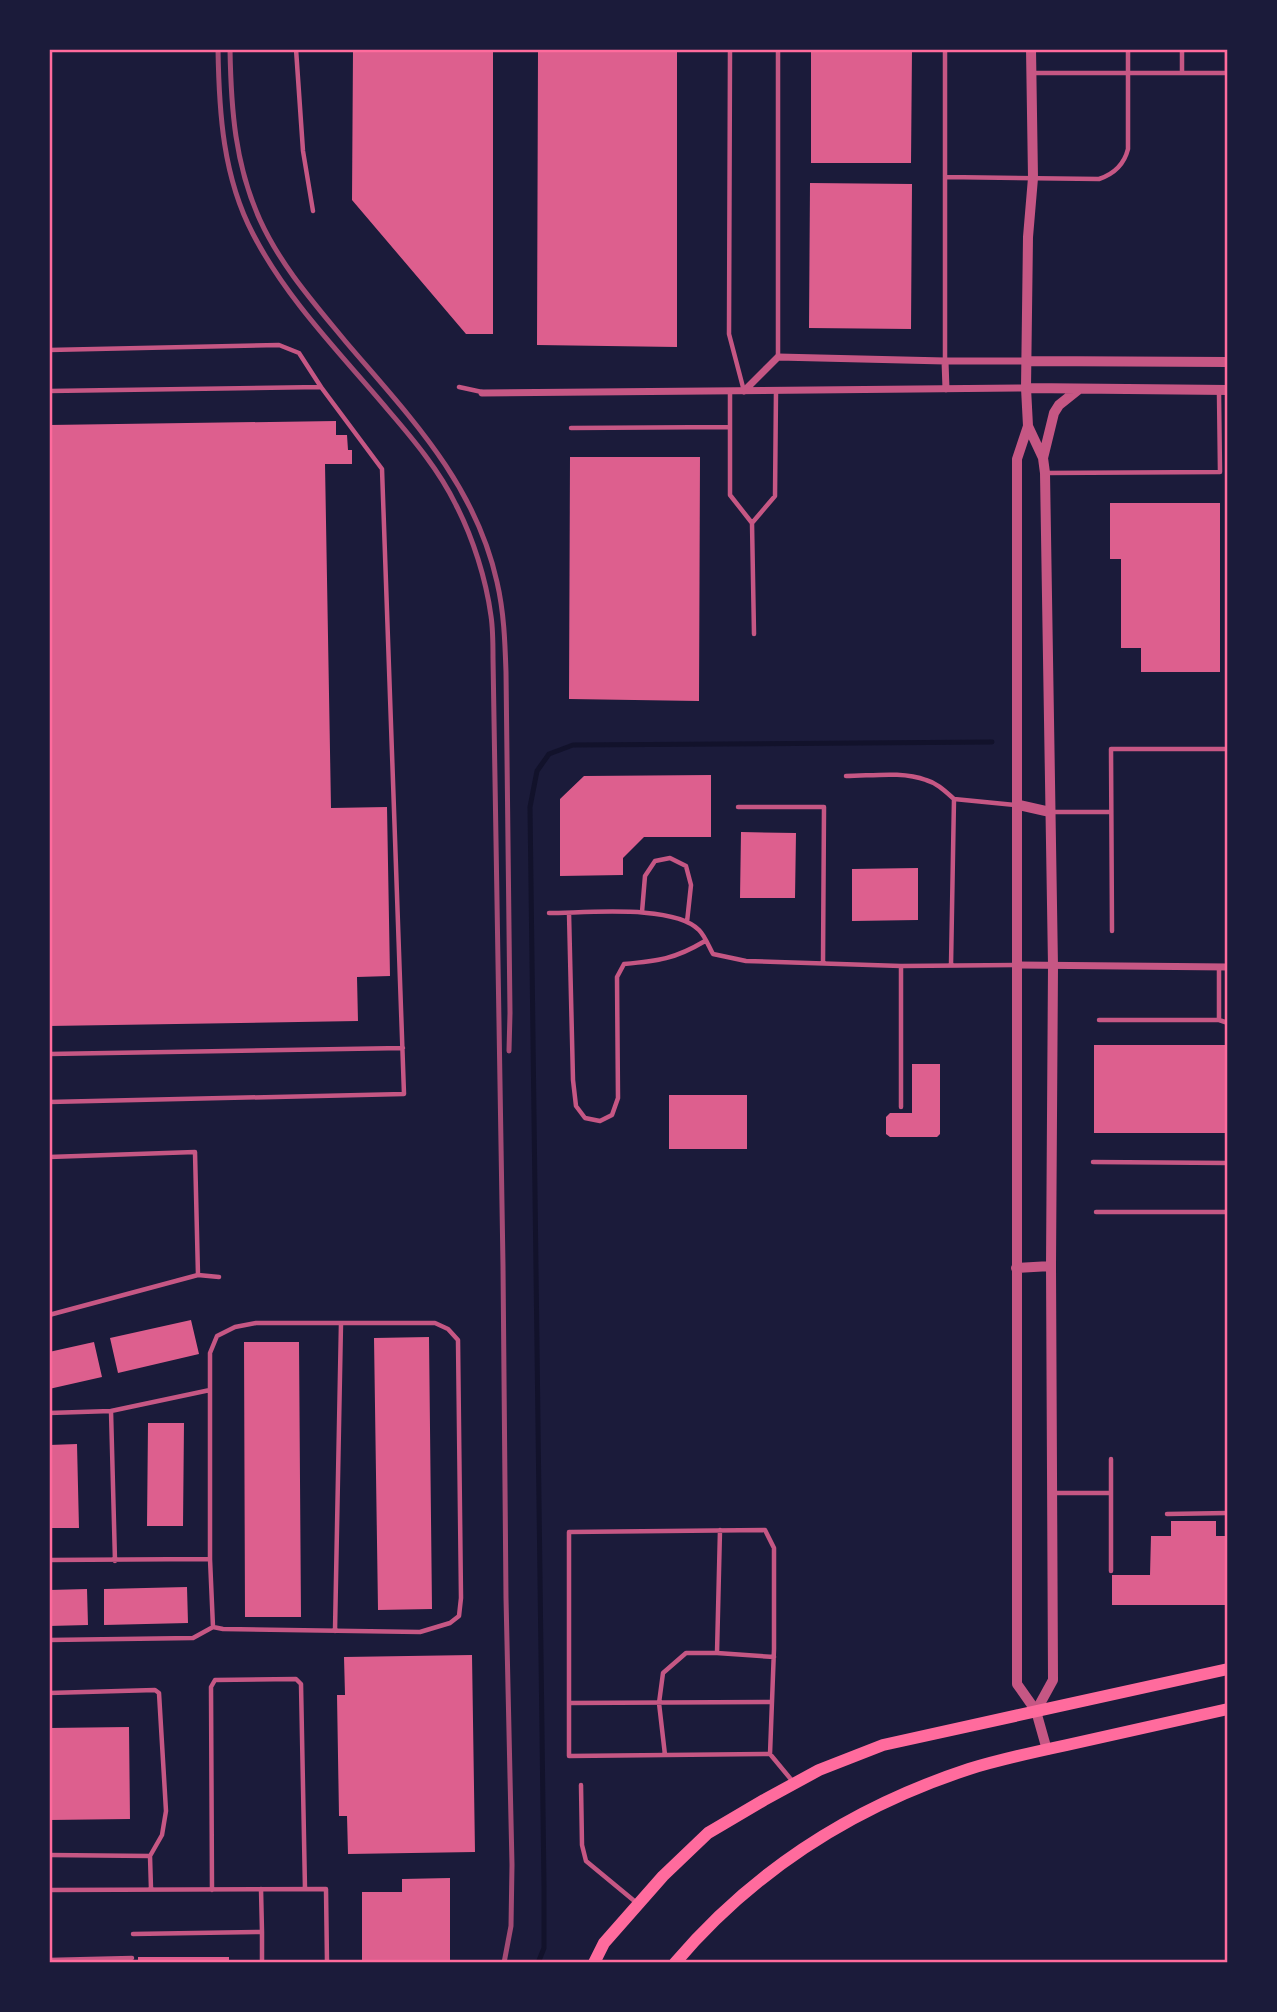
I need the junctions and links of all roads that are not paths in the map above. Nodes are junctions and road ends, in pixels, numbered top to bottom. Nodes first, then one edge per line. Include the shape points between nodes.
1 (296, 49) edge
2 (730, 49) edge
3 (778, 49) edge
4 (945, 49) edge
5 (1031, 49) edge
6 (1128, 49) edge
7 (1182, 49) edge
8 (1227, 49) edge
9 (1032, 73) junction
10 (1128, 73) junction
11 (1182, 73) junction
12 (945, 177) junction
13 (1033, 177) junction
14 (313, 211) dead end
15 (49, 350) edge
16 (778, 358) junction
17 (945, 361) junction
18 (1026, 361) junction
19 (1228, 362) edge
20 (321, 387) junction
21 (459, 387) dead end
22 (1026, 388) junction
23 (946, 389) junction
24 (1079, 389) junction
25 (1224, 390) edge
26 (49, 391) edge
27 (730, 391) junction
28 (744, 391) junction
29 (776, 391) junction
30 (482, 393) joint
31 (1028, 426) junction
32 (730, 427) junction
33 (571, 428) dead end
34 (1043, 458) junction
35 (1045, 473) junction
36 (752, 523) junction
37 (754, 634) dead end
38 (1228, 749) edge
39 (846, 776) dead end
40 (954, 799) junction
41 (1019, 805) junction
42 (738, 807) dead end
43 (1050, 811) junction
44 (1111, 812) junction
45 (642, 912) junction
46 (549, 913) dead end
47 (569, 913) junction
48 (687, 922) junction
49 (1112, 931) dead end
50 (705, 941) junction
51 (823, 963) junction
52 (951, 965) junction
53 (1018, 965) junction
54 (901, 966) junction
55 (1053, 966) junction
56 (1219, 967) junction
57 (1228, 967) edge
58 (1099, 1020) dead end
59 (1219, 1020) junction
60 (1228, 1023) edge
61 (403, 1048) junction
62 (49, 1054) edge
63 (49, 1102) edge
64 (901, 1107) dead end
65 (49, 1157) edge
66 (1093, 1162) dead end
67 (1228, 1163) edge
68 (1096, 1212) dead end
69 (1228, 1212) edge
70 (1051, 1266) junction
71 (1016, 1268) junction
72 (198, 1275) junction
73 (219, 1277) dead end
74 (49, 1315) edge
75 (341, 1323) junction
76 (210, 1390) junction
77 (111, 1411) junction
78 (49, 1413) edge
79 (1111, 1459) dead end
80 (1052, 1493) junction
81 (1111, 1493) junction
82 (1228, 1513) edge
83 (1167, 1514) dead end
84 (720, 1530) junction
85 (209, 1559) junction
86 (49, 1560) edge
87 (115, 1560) junction
88 (1111, 1570) dead end
89 (213, 1627) junction
90 (335, 1631) junction
91 (49, 1640) edge
92 (717, 1654) junction
93 (774, 1657) junction
94 (1228, 1668) edge
95 (49, 1693) edge
96 (772, 1702) junction
97 (569, 1703) junction
98 (659, 1703) junction
99 (1228, 1709) edge
100 (1036, 1711) junction
101 (1047, 1750) junction
102 (770, 1754) junction
103 (665, 1755) junction
104 (794, 1784) junction
105 (581, 1785) dead end
106 (49, 1855) edge
107 (150, 1856) junction
108 (151, 1889) junction
109 (212, 1889) junction
110 (261, 1889) junction
111 (305, 1889) junction
112 (49, 1890) edge
113 (638, 1904) junction
114 (262, 1932) junction
115 (133, 1934) dead end
116 (132, 1958) dead end
117 (49, 1959) edge
118 (262, 1963) edge
119 (327, 1963) edge
120 (594, 1963) edge
121 (675, 1963) edge

1 - 14 lane via 303,152
2 - 28 lane via 729,334
3 - 16 lane
4 - 12 lane
5 - 9 street
6 - 10 lane
7 - 11 lane
8 - 11 lane via 1227,73
9 - 10 lane
9 - 13 street
10 - 11 lane
10 - 13 lane via 1128,149 1119,167 1099,179
12 - 13 lane
12 - 17 lane
13 - 18 street
15 - 20 lane via 279,345 299,353
16 - 17 street
16 - 28 street
17 - 18 street
17 - 23 street
18 - 19 street
18 - 22 street
20 - 26 lane
20 - 61 lane via 382,469
21 - 30 lane
22 - 23 street
22 - 24 street
22 - 31 street
23 - 29 street
24 - 25 street
24 - 34 street via 1054,413
25 - 35 lane via 1220,472
27 - 28 street
27 - 30 street
27 - 32 lane
28 - 29 street
29 - 36 lane via 775,496
31 - 34 street
31 - 41 street via 1017,459
32 - 33 lane
32 - 36 lane via 730,495
34 - 35 street
35 - 43 street
36 - 37 lane
38 - 44 lane via 1111,749
39 - 40 lane via 926,779
40 - 41 lane
40 - 52 lane
41 - 43 street
41 - 53 street
42 - 51 lane via 824,807
43 - 44 lane
43 - 55 street
44 - 49 lane
45 - 47 lane
45 - 48 lane
45 - 48 lane via 645,876 655,861 670,858 686,866 691,885
46 - 47 lane
47 - 50 lane via 573,1080 576,1107 585,1118 600,1121 612,1115 618,1098 617,977 624,964 659,961
48 - 50 lane
50 - 51 lane via 713,954 746,961
51 - 54 lane
52 - 53 lane
52 - 54 lane
53 - 55 street
53 - 71 street
54 - 64 lane
55 - 56 street
55 - 70 street
56 - 57 street
56 - 59 lane
58 - 59 lane
59 - 60 lane
61 - 62 lane
61 - 63 lane via 404,1094
65 - 72 lane via 195,1152
66 - 67 lane
68 - 69 lane
70 - 71 street
70 - 80 street
71 - 100 street via 1017,1684
72 - 73 lane
72 - 74 lane
75 - 76 lane via 234,1327 217,1336 210,1353
75 - 90 lane
75 - 90 lane via 435,1323 458,1340 461,1598 459,1616 420,1632
76 - 77 lane
76 - 85 lane
77 - 78 lane
77 - 87 lane
79 - 81 lane
80 - 81 lane
80 - 100 street via 1053,1679
81 - 88 lane
82 - 83 lane
84 - 92 lane
84 - 93 lane via 765,1530 774,1549
84 - 97 lane via 569,1532
85 - 87 lane
85 - 89 lane
86 - 87 lane
89 - 90 lane
89 - 91 lane via 193,1638
92 - 93 lane
92 - 98 lane via 686,1653 663,1673
93 - 96 lane
94 - 100 main road
95 - 107 lane via 159,1693 166,1811 162,1835
96 - 98 lane
96 - 102 lane
97 - 98 lane
97 - 103 lane via 569,1756
98 - 103 lane
99 - 101 main road
100 - 101 street
100 - 104 main road via 883,1745
101 - 121 main road via 971,1769 855,1816 751,1887
102 - 103 lane
102 - 104 lane
104 - 113 main road via 708,1833
105 - 113 lane via 586,1861
106 - 107 lane
107 - 108 lane
108 - 109 lane
108 - 112 lane
109 - 110 lane
109 - 111 lane via 211,1687 215,1680 296,1679 301,1684
110 - 111 lane
110 - 114 lane
111 - 119 lane via 327,1889
113 - 120 main road via 604,1943
114 - 115 lane
114 - 118 lane
116 - 117 lane

